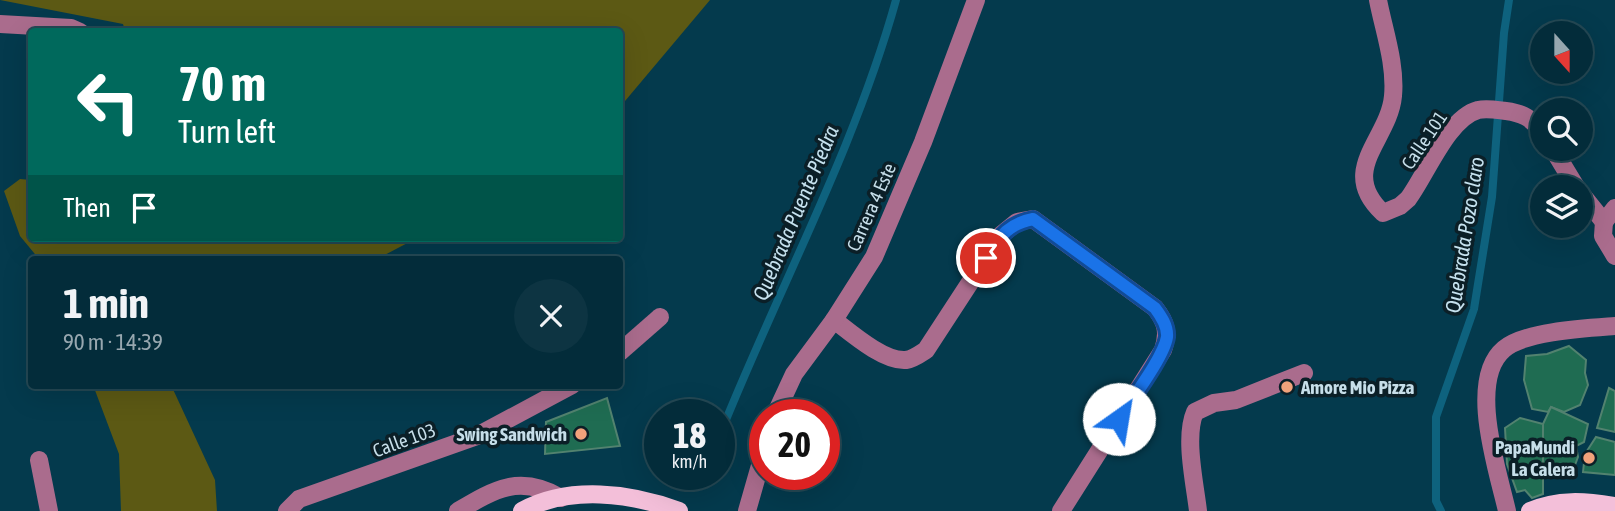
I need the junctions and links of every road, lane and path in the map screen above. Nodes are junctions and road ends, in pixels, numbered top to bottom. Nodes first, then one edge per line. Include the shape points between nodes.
1 (976, 0) edge
2 (1378, 0) edge
3 (0, 24) edge
4 (71, 28) edge
5 (1530, 120) edge
6 (1593, 202) edge
7 (1609, 215) edge
8 (1615, 256) edge
9 (660, 317) dead end
10 (834, 320) junction
11 (1615, 326) edge
12 (623, 349) edge
13 (1304, 373) dead end
14 (565, 389) edge
15 (782, 399) edge
16 (39, 460) dead end
17 (753, 490) edge
18 (561, 498) junction
19 (1615, 506) edge
20 (49, 511) edge
21 (287, 511) edge
22 (458, 511) edge
23 (522, 511) edge
24 (679, 511) edge
25 (747, 511) edge
26 (1061, 511) edge
27 (1198, 511) edge
28 (1507, 511) edge
29 (1530, 511) edge

1 - 10 street, Carrera 4 Este via 883,237
2 - 5 street, Calle 101 via 1393,73 1393,96 1389,115 1363,167 1372,202 1383,213 1408,199 1461,119 1477,110 1492,110 1515,112
3 - 4 street
6 - 7 street
7 - 8 street via 1604,236
9 - 12 street
10 - 15 street, Carrera 4 Este via 794,374
10 - 26 street via 894,359 908,360 926,350 1001,235 1017,222 1033,219 1155,308 1164,320 1167,336 1163,350
11 - 28 street via 1528,338 1504,349 1492,366 1485,412
13 - 27 street via 1195,412 1192,467
14 - 21 street, Calle 103 via 477,436 299,499
16 - 20 street
17 - 25 street
18 - 22 street via 545,488 508,486
18 - 23 main road
18 - 24 main road via 621,496
19 - 29 main road via 1573,501

